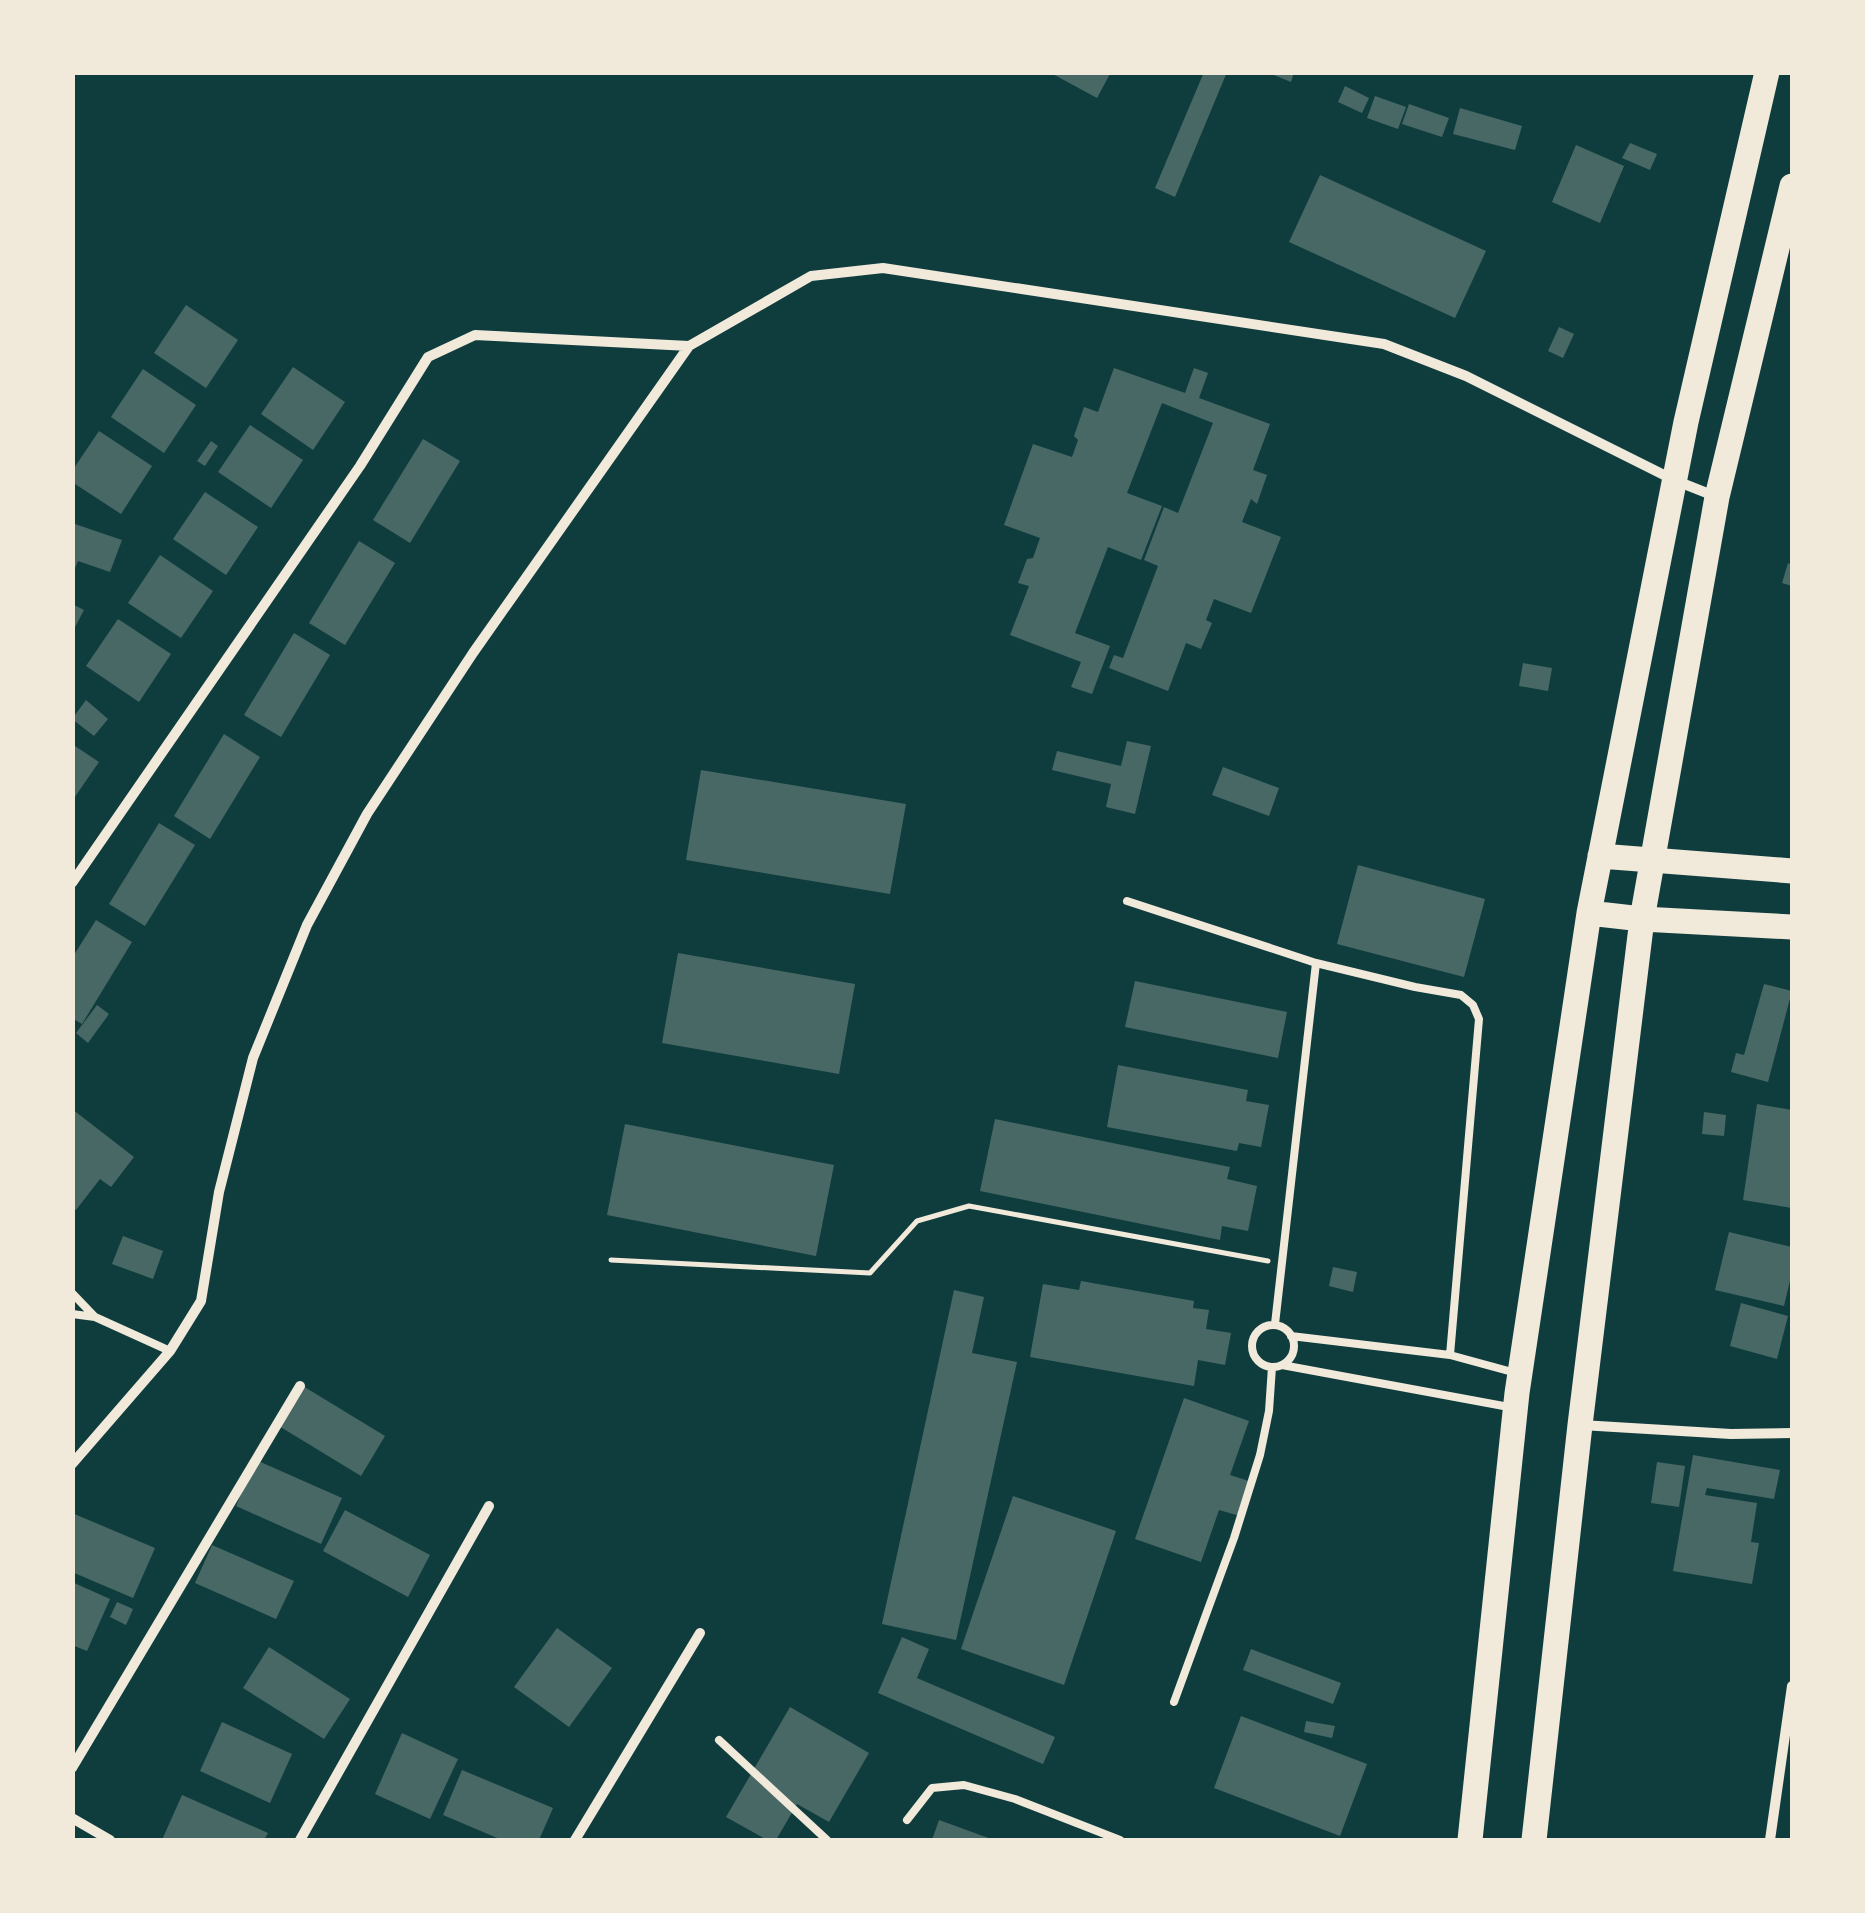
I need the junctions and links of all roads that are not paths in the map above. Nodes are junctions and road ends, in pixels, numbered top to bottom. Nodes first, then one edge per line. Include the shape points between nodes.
1 (1767, 72) edge
2 (1792, 186) edge
3 (690, 346) junction
4 (1674, 480) junction
5 (1718, 497) junction
6 (1600, 856) junction
7 (1652, 860) junction
8 (1792, 871) edge
9 (72, 883) edge
10 (1127, 901) dead end
11 (1589, 913) junction
12 (1642, 919) junction
13 (1792, 927) edge
14 (1316, 962) junction
15 (72, 1293) edge
16 (72, 1314) edge
17 (95, 1317) junction
18 (1276, 1324) junction
19 (1291, 1336) junction
20 (170, 1351) junction
21 (1450, 1355) junction
22 (1282, 1365) junction
23 (1272, 1367) junction
24 (1520, 1374) junction
25 (300, 1386) dead end
26 (1516, 1408) junction
27 (1580, 1424) junction
28 (1792, 1433) edge
29 (72, 1464) edge
30 (490, 1506) dead end
31 (700, 1633) dead end
32 (1792, 1686) edge
33 (1174, 1702) dead end
34 (719, 1740) dead end
35 (72, 1768) edge
36 (72, 1818) edge
37 (907, 1820) dead end
38 (110, 1840) edge
39 (300, 1840) edge
40 (575, 1840) edge
41 (827, 1840) edge
42 (1120, 1840) edge
43 (1470, 1840) edge
44 (1534, 1840) edge
45 (1770, 1840) edge

1 - 4 main road
2 - 5 main road
3 - 4 street via 811,276 883,268 1384,344 1466,376
3 - 9 street via 474,334 428,357
3 - 20 street via 473,653 367,814 307,925 253,1058 219,1192 201,1301
4 - 5 street
4 - 6 main road
5 - 7 main road
6 - 7 main road
6 - 11 main road
7 - 8 main road
7 - 12 main road
10 - 14 lane
11 - 12 main road
11 - 24 main road
12 - 13 main road
12 - 27 main road
14 - 18 lane
14 - 21 lane via 1461,994 1479,1019
15 - 17 lane
16 - 17 lane
17 - 20 lane
18 - 19 lane
18 - 23 lane via 1263,1328 1252,1345 1261,1364
19 - 21 lane
19 - 22 lane via 1294,1347
20 - 29 street
21 - 24 lane
22 - 23 lane
22 - 26 lane
23 - 33 lane via 1260,1455
24 - 26 main road
25 - 35 street
26 - 43 main road
27 - 28 street
27 - 44 main road
30 - 39 street
31 - 40 street
32 - 45 street
34 - 41 lane
36 - 38 street
37 - 42 lane via 932,1788 964,1785

